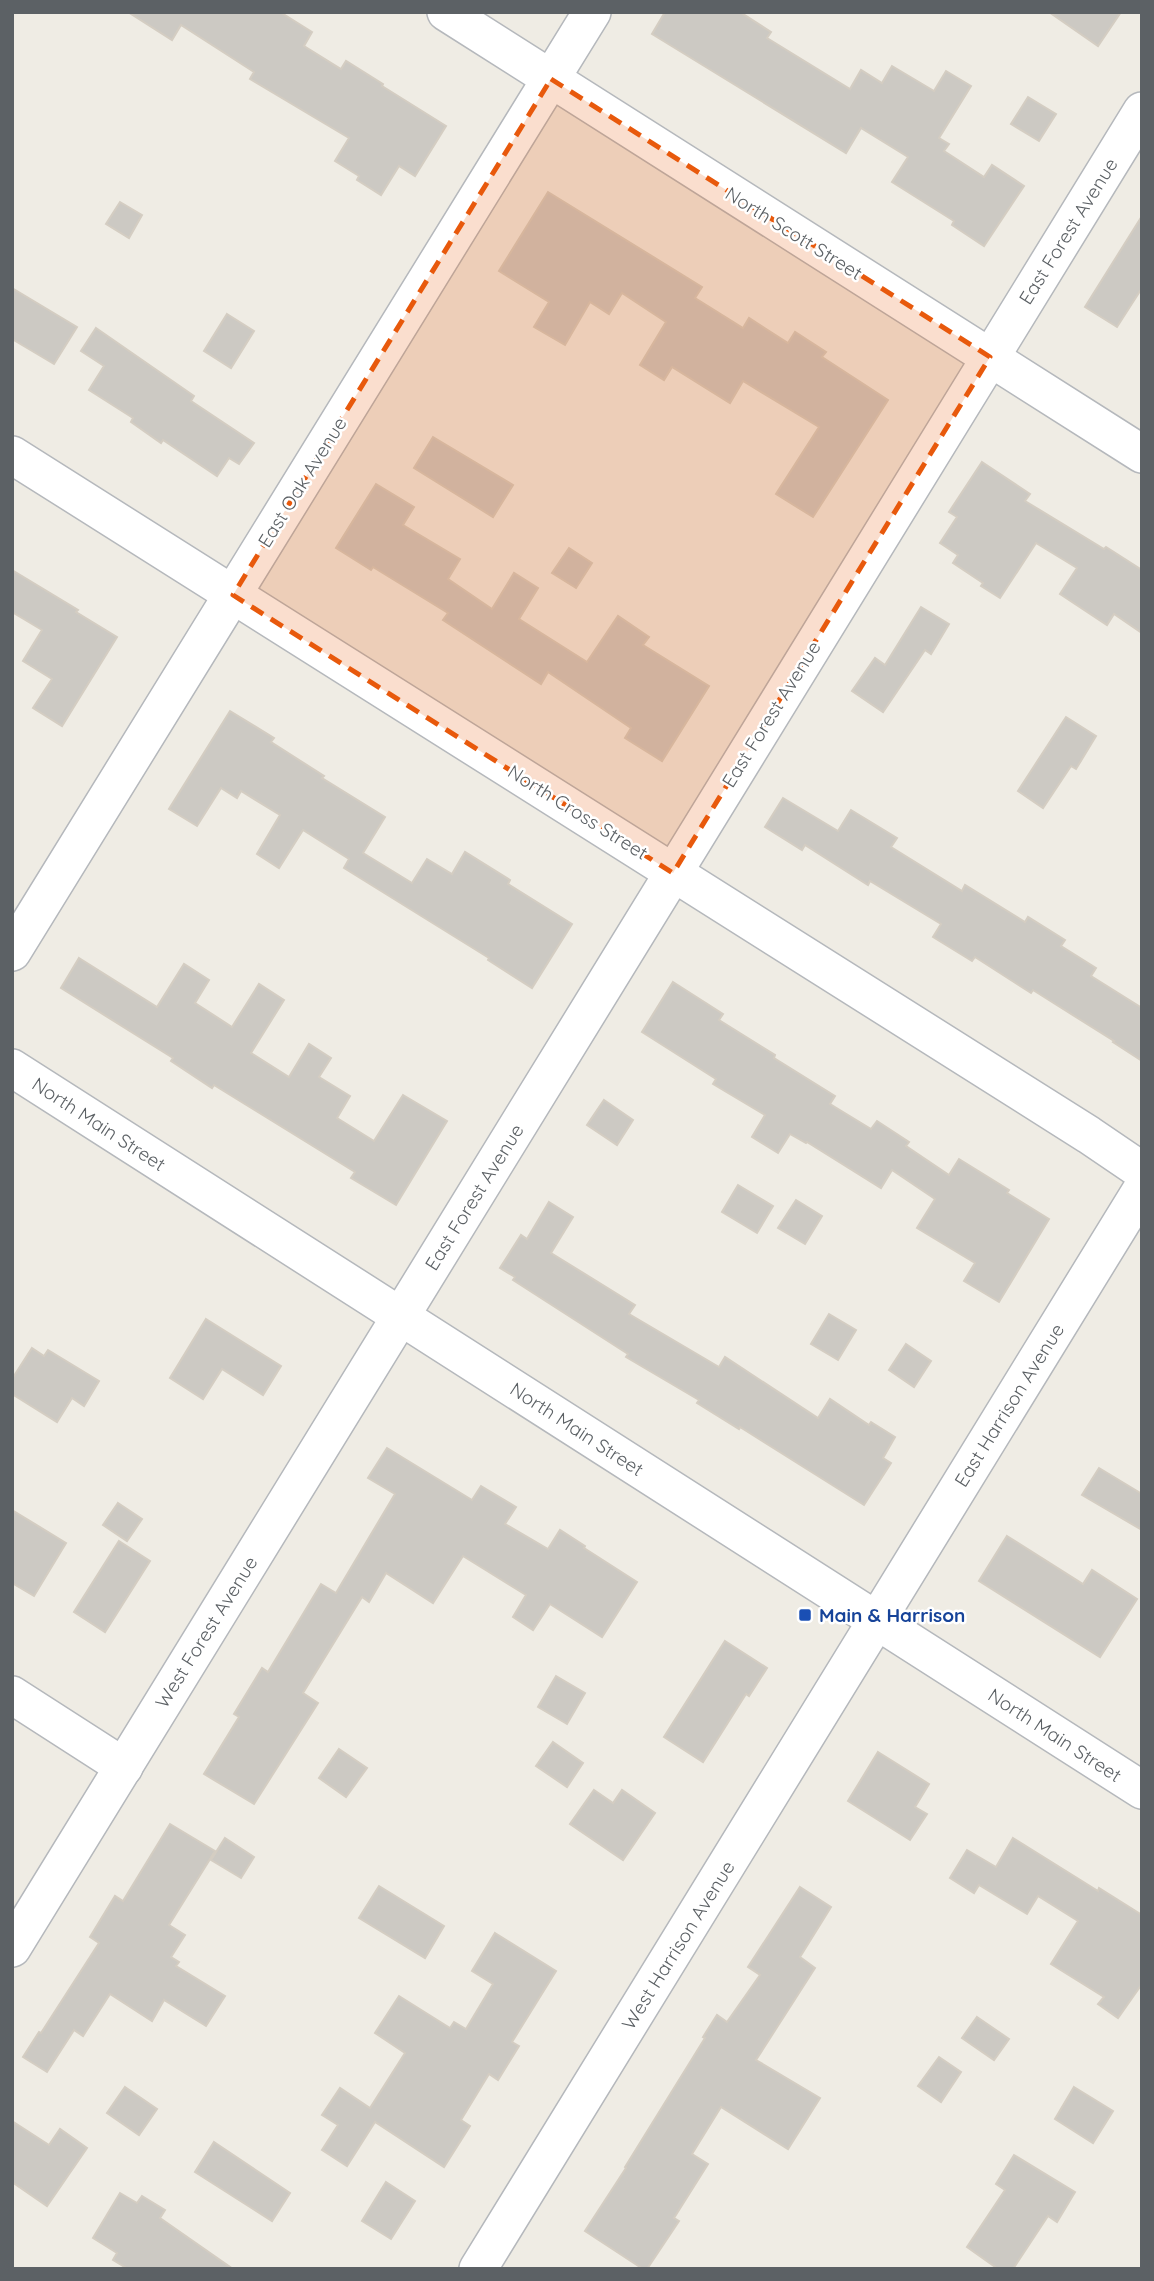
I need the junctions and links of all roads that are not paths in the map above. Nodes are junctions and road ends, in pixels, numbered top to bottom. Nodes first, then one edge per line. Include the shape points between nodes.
1 (446, 12) edge
2 (592, 12) edge
3 (551, 79) junction
4 (1142, 111) edge
5 (990, 358) junction
6 (1142, 454) edge
7 (12, 456) edge
8 (233, 595) junction
9 (673, 873) junction
10 (12, 952) edge
11 (12, 1068) edge
12 (1142, 1171) edge
13 (1142, 1189) edge
14 (401, 1316) junction
15 (877, 1621) junction
16 (12, 1695) edge
17 (124, 1767) junction
18 (1142, 1790) edge
19 (12, 1948) edge
20 (478, 2269) edge

1 - 3 street, North Scott Street
2 - 3 street, East Oak Avenue
3 - 5 street, North Scott Street
3 - 8 street, East Oak Avenue
4 - 5 street, East Forest Avenue
5 - 6 street, North Scott Street
5 - 9 street, East Forest Avenue
7 - 8 street, North Cross Street
8 - 9 street, North Cross Street
8 - 10 street, East Oak Avenue
9 - 12 street, North Cross Street
9 - 14 street, East Forest Avenue
11 - 14 street, North Main Street
13 - 15 street, East Harrison Avenue
14 - 15 street, North Main Street
14 - 17 street, West Forest Avenue
15 - 18 street, North Main Street
15 - 20 street, West Harrison Avenue
16 - 17 street
17 - 19 street, West Forest Avenue

